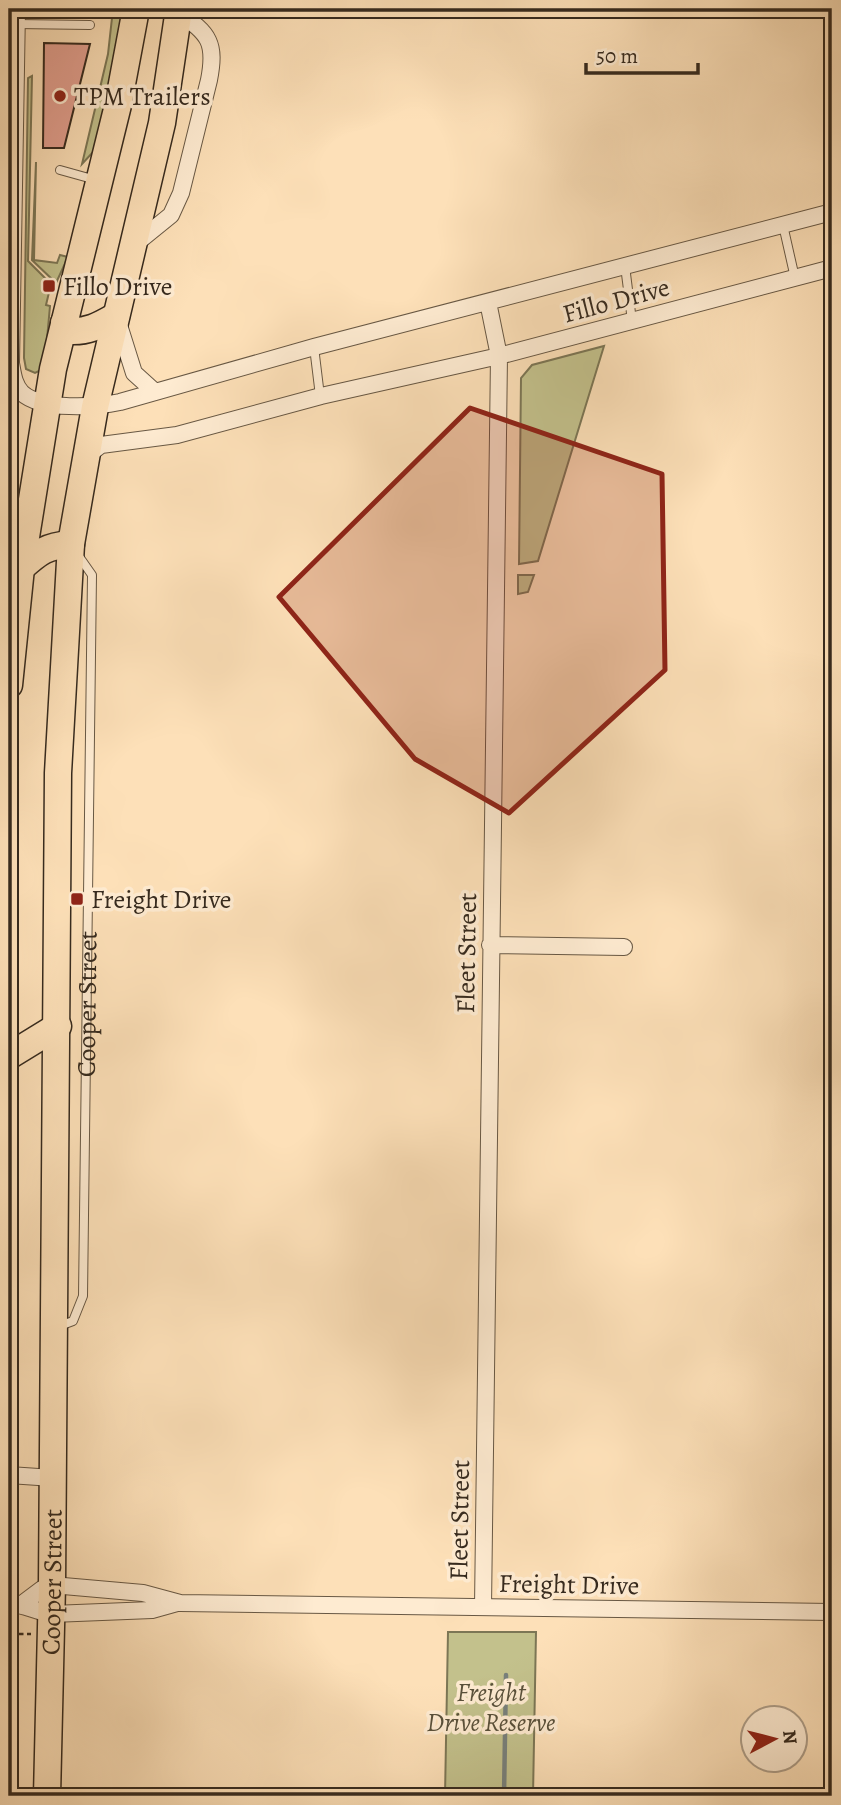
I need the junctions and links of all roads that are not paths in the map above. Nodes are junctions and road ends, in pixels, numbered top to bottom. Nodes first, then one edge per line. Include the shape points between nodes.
1 (136, 9) edge
2 (179, 11) edge
3 (17, 17) edge
4 (90, 25) dead end
5 (130, 44) junction
6 (12, 85) edge
7 (12, 118) edge
8 (60, 170) dead end
9 (99, 181) junction
10 (832, 212) edge
11 (783, 225) junction
12 (134, 245) junction
13 (625, 266) junction
14 (832, 268) edge
15 (795, 278) junction
16 (488, 302) junction
17 (116, 316) junction
18 (632, 321) junction
19 (64, 323) junction
20 (314, 347) junction
21 (499, 356) junction
22 (155, 393) junction
23 (321, 397) junction
24 (48, 402) junction
25 (95, 407) junction
26 (87, 456) junction
27 (71, 544) junction
28 (21, 568) junction
29 (9, 685) edge
30 (490, 944) junction
31 (624, 947) dead end
32 (58, 1026) junction
33 (9, 1056) edge
34 (54, 1328) junction
35 (9, 1475) edge
36 (53, 1478) junction
37 (52, 1585) junction
38 (180, 1603) junction
39 (15, 1604) edge
40 (483, 1607) junction
41 (832, 1612) edge
42 (52, 1614) junction
43 (47, 1796) edge

1 - 5 main road
2 - 5 main road via 157,17
2 - 12 main road, Cooper Street via 162,123
2 - 12 street via 207,36 212,48 209,80 181,193 171,215
3 - 4 lane
3 - 6 street
5 - 9 main road
6 - 7 street
7 - 24 street via 11,363 22,393
8 - 9 lane
9 - 19 main road
10 - 11 street, Fillo Drive
11 - 13 street, Fillo Drive
11 - 15 lane
12 - 17 main road, Cooper Street
13 - 16 street, Fillo Drive
13 - 18 lane
14 - 15 street, Fillo Drive
15 - 18 street, Fillo Drive
16 - 20 street, Fillo Drive
16 - 21 street, Fleet Street
17 - 19 main road via 82,332 70,331
17 - 22 street via 134,373
17 - 25 main road, Cooper Street
18 - 21 street, Fillo Drive
19 - 24 main road
20 - 22 street, Fillo Drive
20 - 23 lane
21 - 23 street, Fillo Drive
21 - 30 street, Fleet Street
22 - 25 street, Fillo Drive
23 - 26 street, Fillo Drive via 177,435 101,445
24 - 25 street
24 - 28 main road
25 - 26 main road, Cooper Street
26 - 27 main road, Cooper Street
27 - 28 main road via 39,552
27 - 32 main road, Cooper Street via 58,773
27 - 34 lane, Cooper Street via 92,575 82,1296 73,1321
28 - 29 main road
30 - 31 street
30 - 40 street, Fleet Street
32 - 33 main road
32 - 34 main road, Cooper Street
34 - 36 main road, Cooper Street
35 - 36 street
36 - 37 main road, Cooper Street
37 - 38 street, Freight Drive via 143,1593
37 - 39 street, Freight Drive
37 - 42 main road, Cooper Street
38 - 40 street, Freight Drive
38 - 42 street, Freight Drive via 152,1610
39 - 42 street, Freight Drive
40 - 41 street, Freight Drive
42 - 43 main road, Cooper Street

